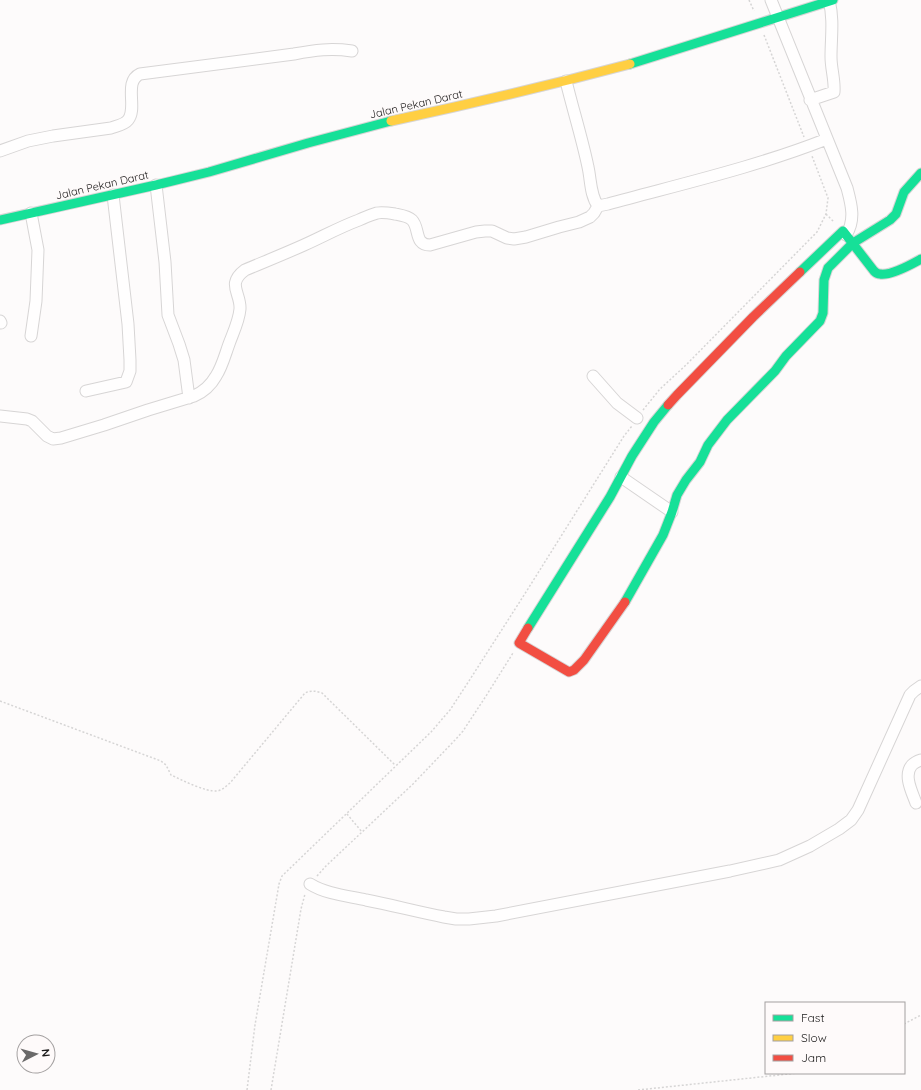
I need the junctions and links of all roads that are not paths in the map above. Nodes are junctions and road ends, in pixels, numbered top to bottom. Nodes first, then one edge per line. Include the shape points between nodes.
1 (771, 0) edge
2 (831, 0) edge
3 (777, 18) junction
4 (352, 51) dead end
5 (566, 81) junction
6 (810, 100) junction
7 (818, 143) junction
8 (0, 151) edge
9 (921, 173) edge
10 (156, 185) junction
11 (113, 195) junction
12 (598, 206) junction
13 (31, 213) junction
14 (0, 220) edge
15 (849, 239) junction
16 (921, 259) edge
17 (31, 336) dead end
18 (593, 376) dead end
19 (188, 390) junction
20 (86, 391) dead end
21 (0, 416) edge
22 (637, 418) road end
23 (621, 476) junction
24 (672, 512) junction
25 (921, 686) edge
26 (921, 760) edge
27 (916, 803) dead end
28 (310, 884) road end

1 - 3 street
2 - 3 street, Jalan Pekan Darat
2 - 6 street via 834,92
3 - 5 street, Jalan Pekan Darat via 644,60
3 - 6 street
4 - 8 street via 316,50 140,74 134,78 132,84 131,113 128,120 120,125 28,141
5 - 10 street, Jalan Pekan Darat via 386,122
5 - 12 street via 593,195
6 - 7 street
7 - 12 street via 696,181
7 - 15 street via 847,188 852,213
9 - 15 street via 904,192 896,214 890,220
10 - 11 street, Jalan Pekan Darat
10 - 19 street via 168,315 184,360
11 - 13 street, Jalan Pekan Darat
11 - 20 street via 128,324 130,371 126,382
12 - 19 street via 590,217 579,222 526,237 507,238 486,231 430,245 421,242 412,220 394,213 377,213 245,270 236,279 235,287 240,308 238,319 216,376 201,393
13 - 14 street, Jalan Pekan Darat
13 - 17 street via 38,250 36,301
15 - 16 street via 878,273 901,269
15 - 23 street via 843,231 677,395 654,422
15 - 24 street via 828,268 824,280 824,313 820,321 718,431 686,480
18 - 22 street via 617,403
19 - 21 street via 148,410 61,438 53,439 47,436 27,419
23 - 24 street
23 - 24 street via 519,643 563,670 571,671 577,668 623,605
25 - 28 street via 910,695 858,810 851,820 810,846 779,860 562,904 469,919 444,918 325,891
26 - 27 street via 913,764 908,777

